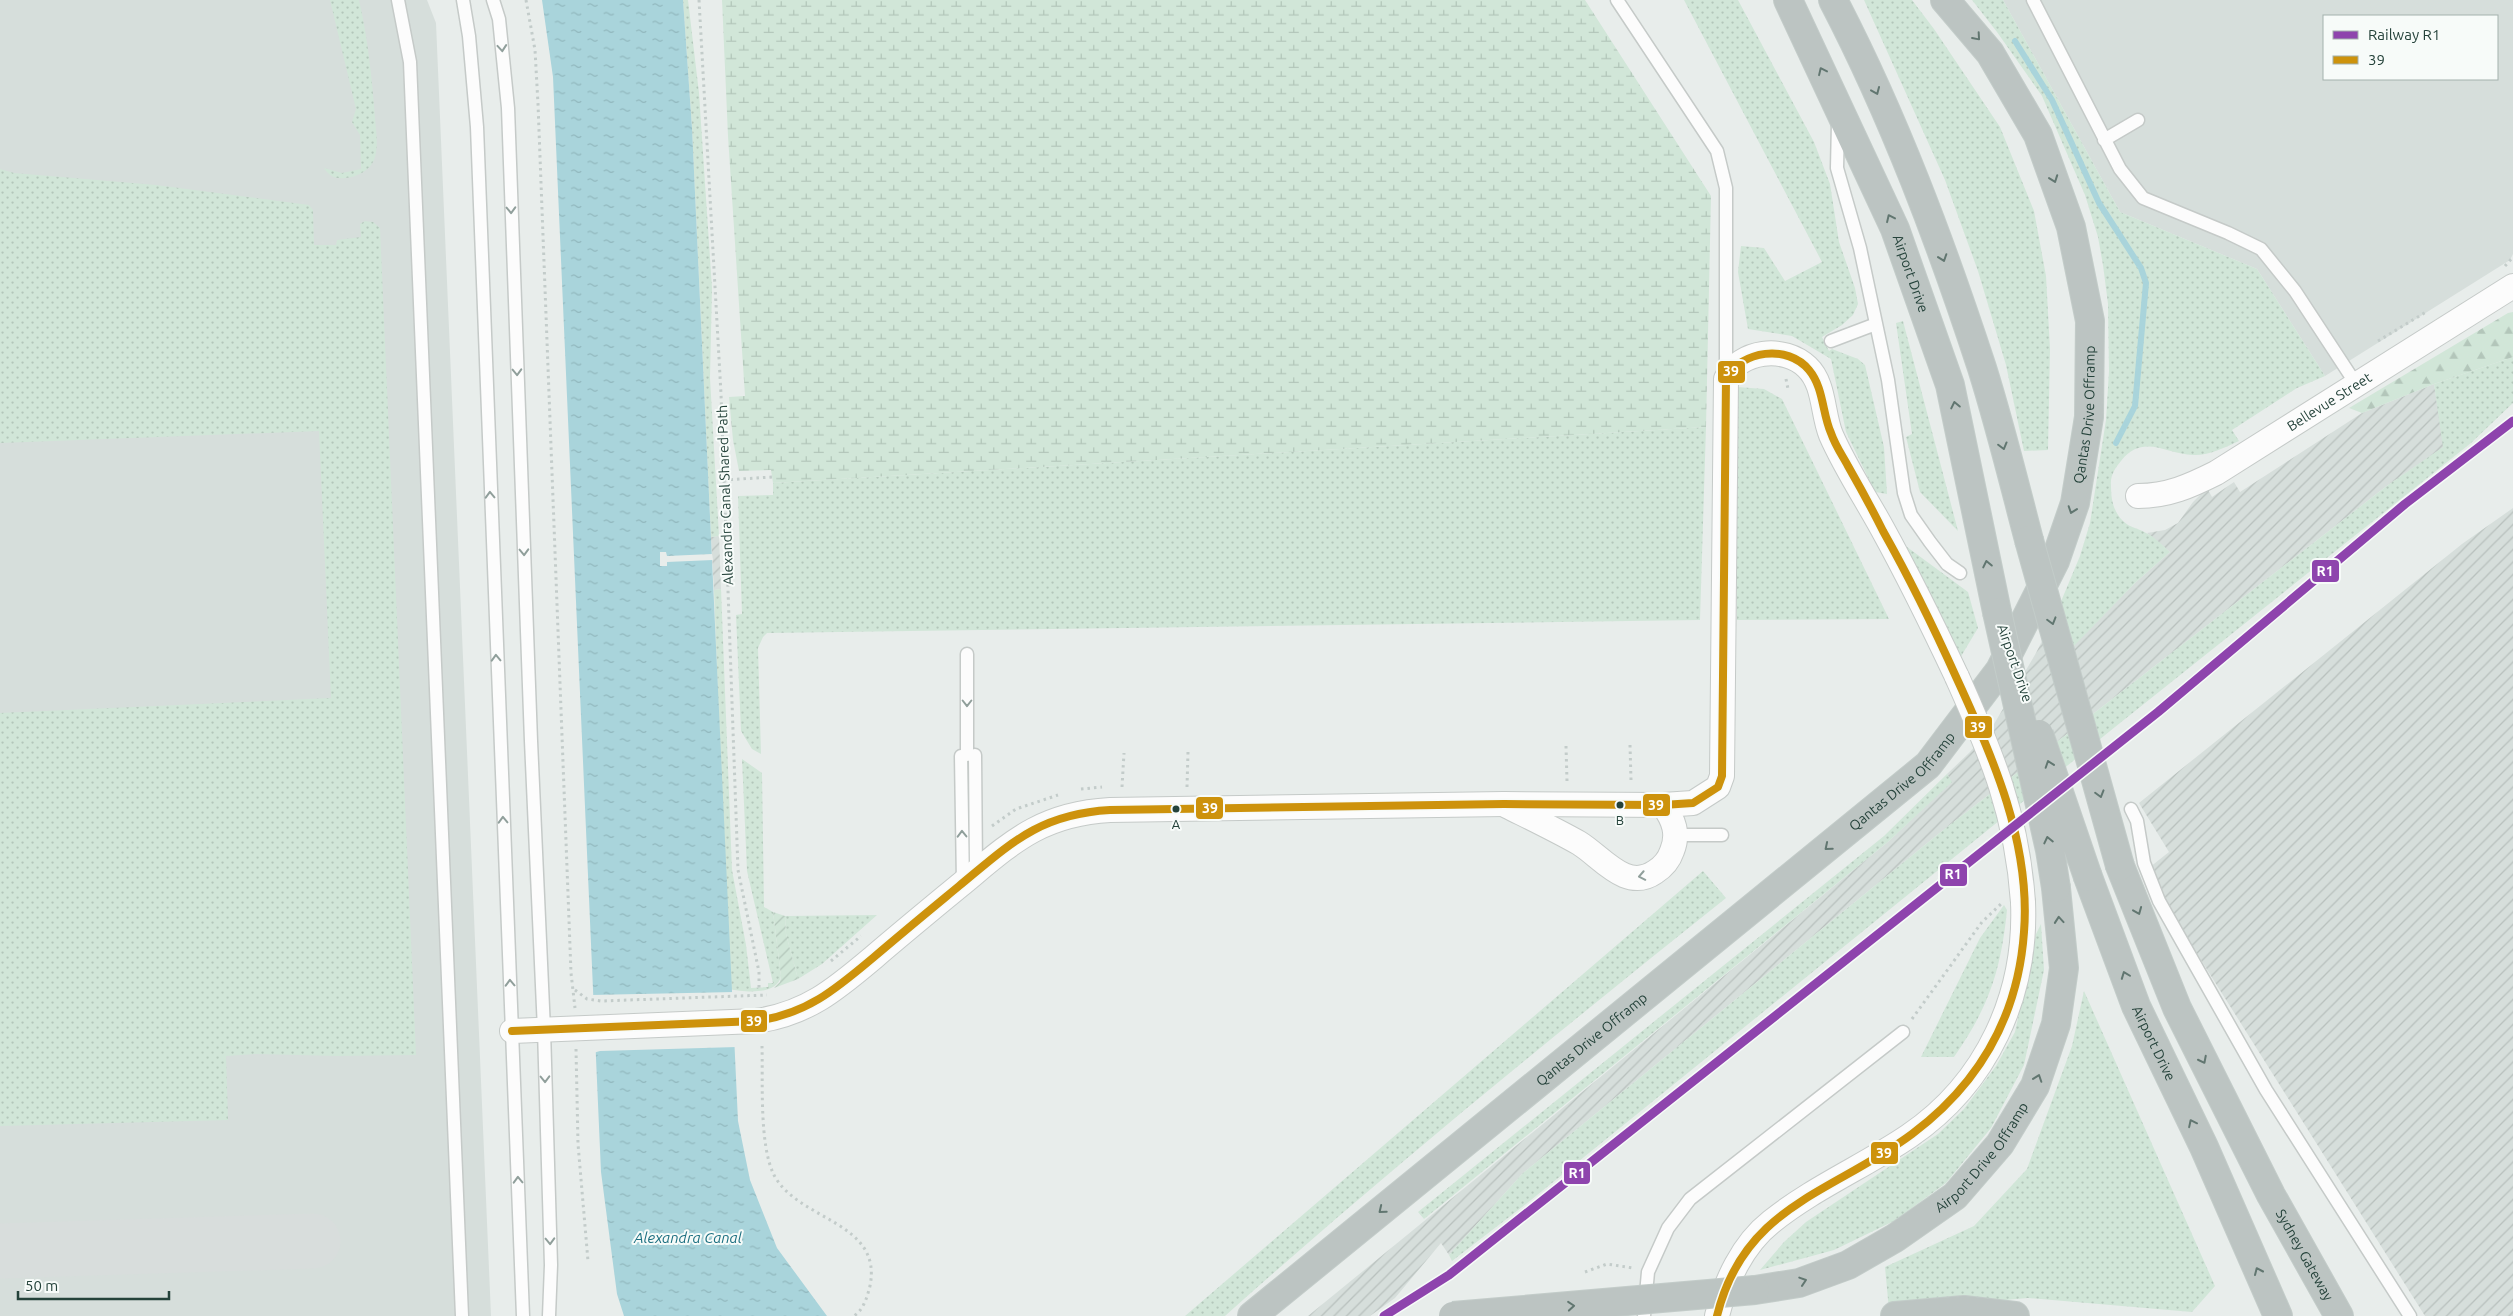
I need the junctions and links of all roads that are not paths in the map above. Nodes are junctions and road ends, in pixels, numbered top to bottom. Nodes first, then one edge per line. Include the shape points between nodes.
1 (398, 0) edge
2 (464, 0) edge
3 (493, 0) edge
4 (1618, 0) edge
5 (1788, 0) edge
6 (1833, 0) edge
7 (1945, 0) edge
8 (2038, 2) edge
9 (1838, 106) junction
10 (2138, 120) dead end
11 (2104, 140) junction
12 (2513, 286) edge
13 (1876, 324) junction
14 (1831, 341) dead end
15 (1726, 379) junction
16 (2356, 384) junction
17 (2138, 496) dead end
18 (1960, 573) dead end
19 (1997, 612) junction
20 (967, 654) dead end
21 (968, 756) junction
22 (1504, 804) junction
23 (1663, 805) junction
24 (2131, 810) dead end
25 (1676, 835) junction
26 (1722, 835) dead end
27 (970, 877) junction
28 (544, 1030) junction
29 (512, 1031) junction
30 (1903, 1032) road end
31 (2271, 1196) junction
32 (462, 1316) edge
33 (523, 1316) edge
34 (548, 1316) edge
35 (1252, 1316) edge
36 (1453, 1316) edge
37 (1644, 1316) edge
38 (1717, 1316) edge
39 (1895, 1316) edge
40 (2015, 1316) edge
41 (2278, 1316) edge
42 (2339, 1316) edge
43 (2357, 1316) edge
44 (2410, 1316) edge

1 - 32 lane via 410,62
29 -> 2 lane via 477,127
3 -> 28 lane via 500,19 508,108 530,741
4 - 15 lane via 1717,151 1726,188
9 -> 5 highway, Airport Drive
6 -> 31 highway, bridge via 1857,46 1922,196 1982,370 2120,866 2177,1008
7 -> 35 highway, Qantas Drive Offramp via 1990,53 2038,135 2071,227 2090,321 2089,417 2075,503 2055,560 2000,670 1928,765
8 - 11 lane
9 - 13 lane via 1837,168 1860,248
19 -> 9 highway, Airport Drive via 1950,385 1895,229
10 - 11 lane
11 - 16 lane via 2120,169 2143,198 2261,249 2295,291
12 - 16 street, Bellevue Street
13 - 14 lane
13 - 18 lane via 1888,380 1904,493 1911,515 1947,564
15 - 23 street via 1722,776 1718,787 1693,803
15 - 38 street, bridge via 1739,362 1765,354 1781,353 1808,368 1820,391 1830,433 1921,600 1987,742 2005,793 2015,836 2024,930 2013,998 1999,1033 1974,1075 1944,1109 1910,1136 1770,1223 1736,1265
16 - 17 street, Bellevue Street via 2216,473 2180,490 2158,496
36 -> 19 highway, Airport Drive Offramp, bridge via 1755,1290 1799,1283 1840,1268 1895,1238 1954,1196 2000,1144 2036,1086 2056,1024 2064,968 2050,850
41 -> 19 highway, Airport Drive, bridge via 2204,1147 2136,1006
20 -> 21 lane
21 - 27 lane
27 -> 21 lane
22 - 23 street
25 -> 22 street via 1672,853 1661,868 1644,877 1633,878 1615,871 1581,844
22 - 27 street via 1093,811 1061,818 1029,831
23 - 25 street via 1671,816
24 - 44 lane via 2137,821 2144,863 2159,901 2266,1090
25 - 26 lane
27 - 28 street via 822,998 785,1015 742,1022
28 - 29 street
28 -> 34 lane via 551,1264
33 -> 29 lane
30 - 37 lane via 1690,1199 1668,1228 1648,1272
31 - 42 highway, Sydney Gateway
31 - 43 highway
39 - 40 highway via 1964,1310

